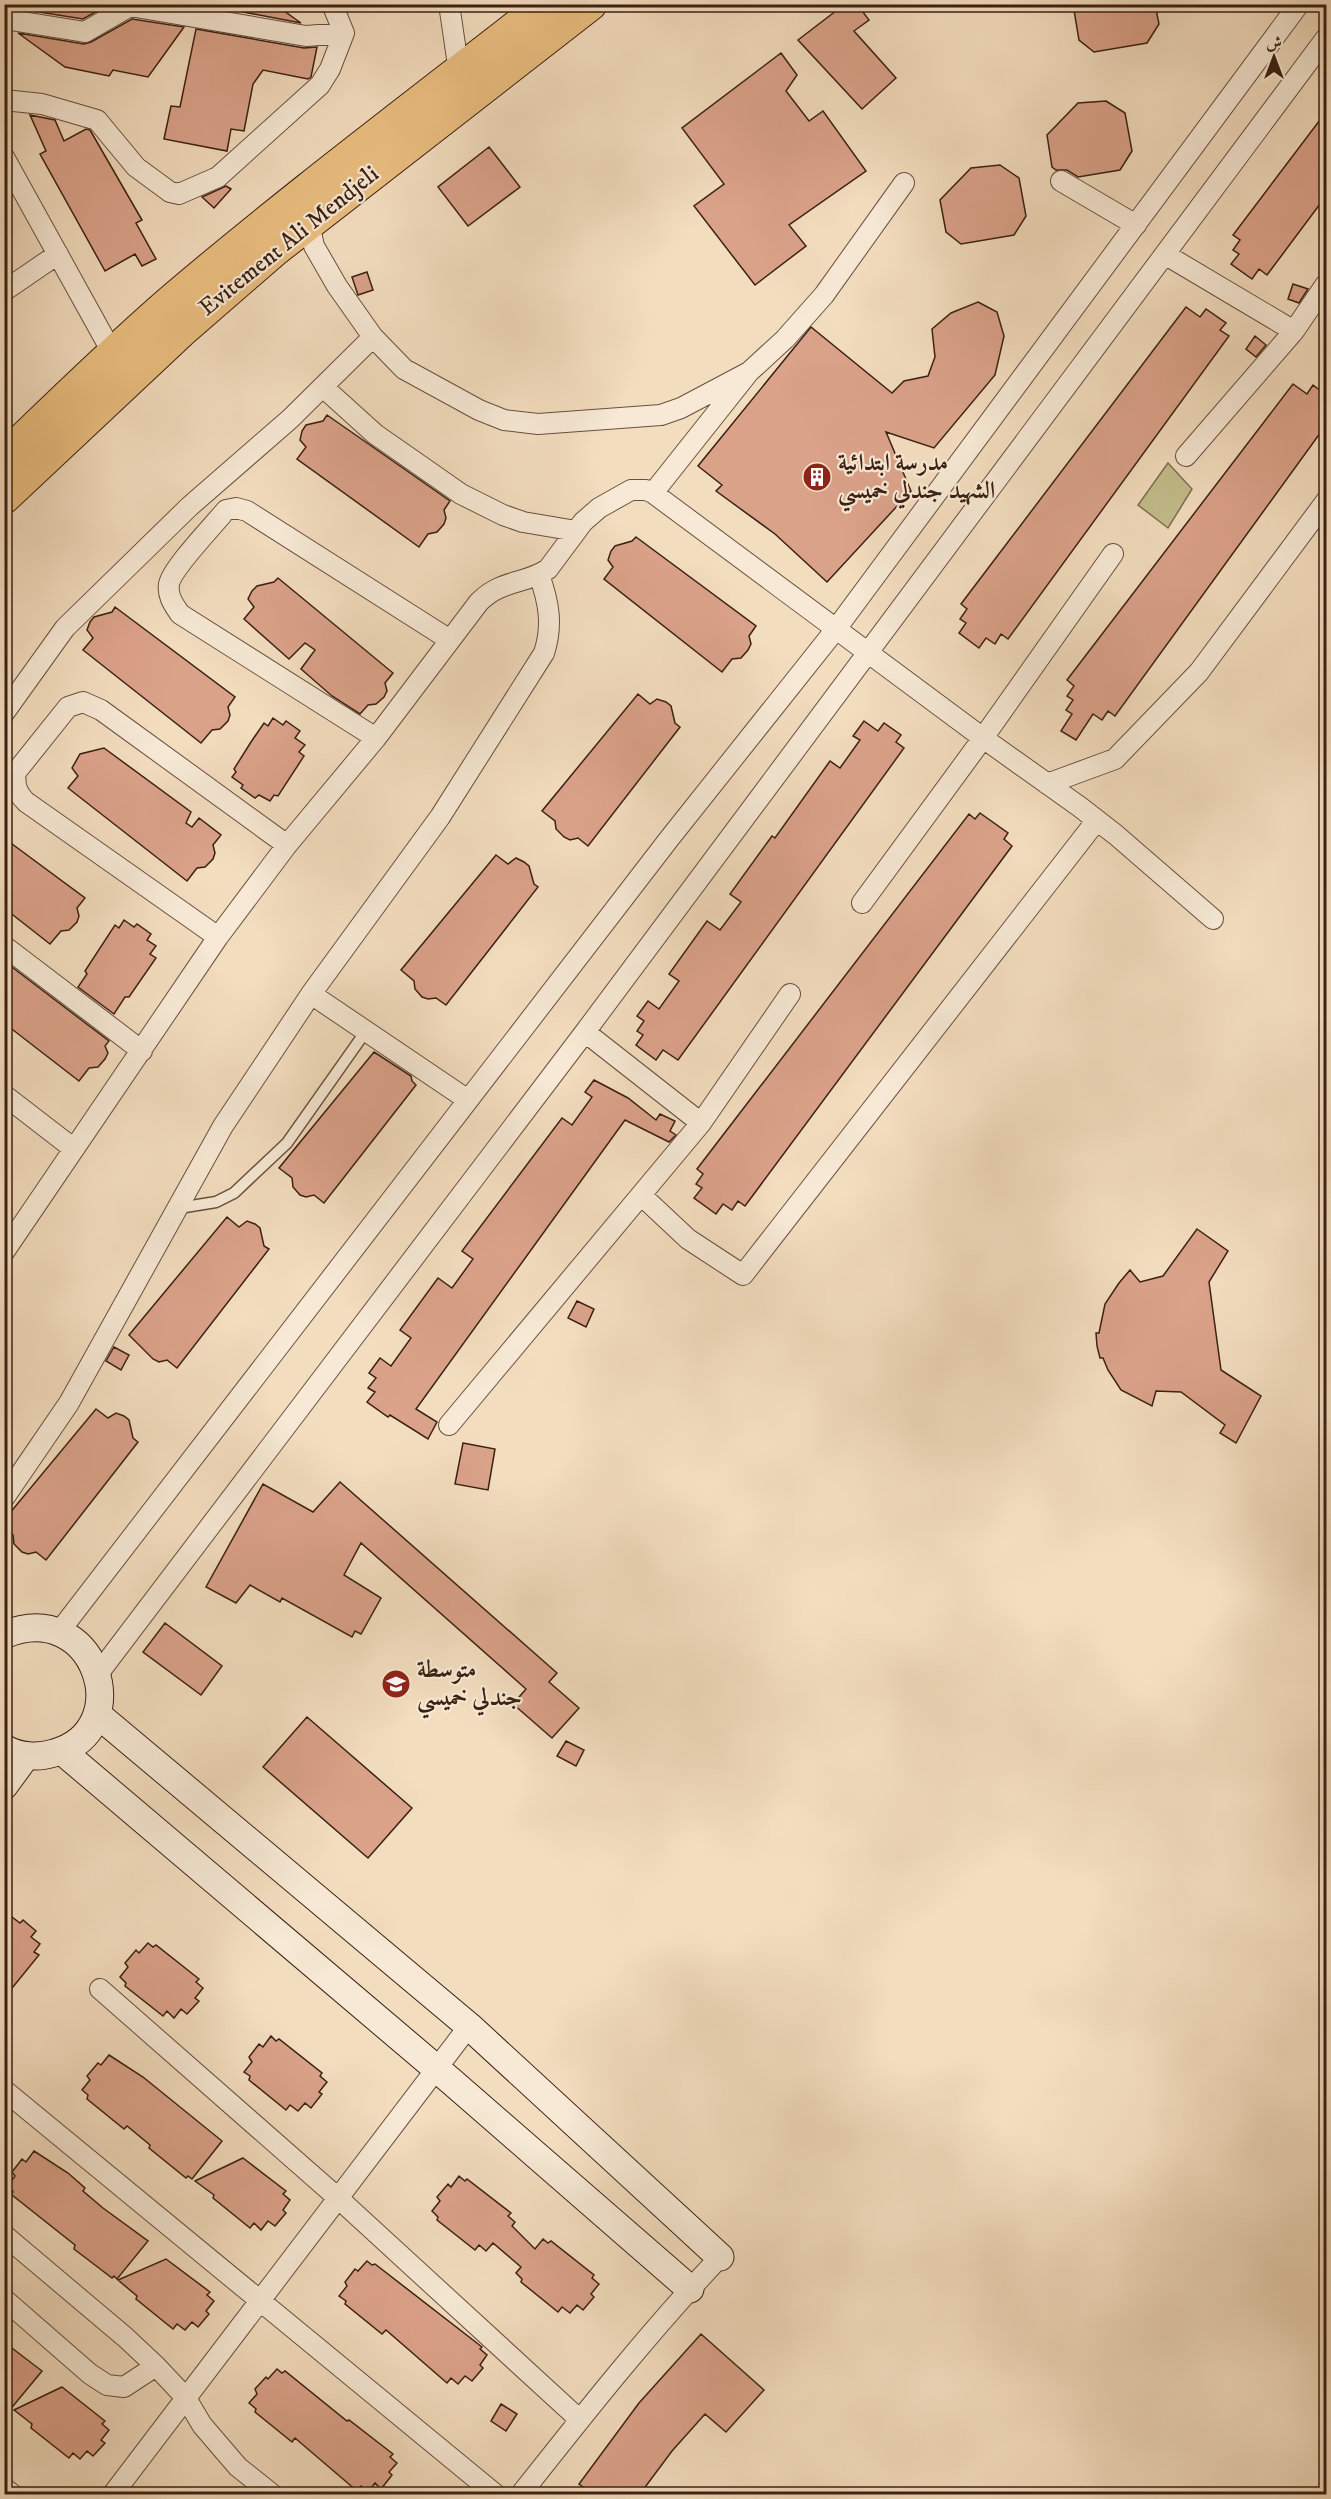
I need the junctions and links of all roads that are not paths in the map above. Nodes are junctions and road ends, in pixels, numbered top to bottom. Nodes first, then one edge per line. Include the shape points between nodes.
1 (332, 4) edge
2 (449, 4) edge
3 (546, 4) edge
4 (590, 4) edge
5 (1299, 4) edge
6 (4, 19) edge
7 (344, 33) junction
8 (1326, 38) edge
9 (459, 72) junction
10 (4, 100) edge
11 (4, 156) edge
12 (1061, 181) dead end
13 (904, 183) dead end
14 (309, 223) junction
15 (1136, 225) junction
16 (58, 254) junction
17 (1166, 255) junction
18 (1326, 284) edge
19 (4, 291) edge
20 (1294, 331) junction
21 (374, 337) junction
22 (113, 354) junction
23 (749, 372) junction
24 (323, 387) junction
25 (1186, 456) dead end
26 (4, 458) edge
27 (653, 493) junction
28 (4, 497) edge
29 (1326, 501) edge
30 (576, 531) junction
31 (1113, 554) dead end
32 (539, 575) junction
33 (836, 629) junction
34 (450, 640) junction
35 (867, 652) junction
36 (4, 713) edge
37 (376, 738) junction
38 (983, 738) junction
39 (1047, 784) junction
40 (1097, 820) junction
41 (286, 844) junction
42 (862, 903) dead end
43 (1213, 919) dead end
44 (218, 937) junction
45 (4, 946) edge
46 (311, 993) junction
47 (790, 993) dead end
48 (366, 1031) junction
49 (585, 1032) junction
50 (142, 1051) junction
51 (4, 1095) edge
52 (468, 1100) junction
53 (701, 1122) junction
54 (74, 1149) junction
55 (640, 1195) junction
56 (179, 1208) junction
57 (4, 1252) edge
58 (449, 1425) dead end
59 (4, 1498) edge
60 (59, 1632) junction
61 (5, 1634) edge
62 (98, 1674) junction
63 (97, 1714) junction
64 (62, 1751) junction
65 (15, 1752) edge
66 (4, 1786) edge
67 (100, 1989) dead end
68 (469, 2026) junction
69 (435, 2070) junction
70 (4, 2090) edge
71 (338, 2198) junction
72 (4, 2235) edge
73 (720, 2257) joint
74 (690, 2289) junction
75 (4, 2299) edge
76 (261, 2300) junction
77 (156, 2366) junction
78 (186, 2398) junction
79 (580, 2420) junction
80 (4, 2488) edge
81 (12, 2494) edge
82 (113, 2494) edge
83 (272, 2494) edge
84 (495, 2494) edge
85 (521, 2494) edge

1 - 7 street
2 - 9 street
3 - 9 highway, Evitement Ali Mendjeli
4 - 14 highway, Evitement Ali Mendjeli
5 - 15 street
6 - 7 street via 85,32 130,6 306,36
7 - 10 street via 320,85 218,177 179,194 170,192 136,167 97,120 42,104
8 - 17 street
9 - 22 highway, Evitement Ali Mendjeli via 248,238
11 - 16 street
12 - 15 street
13 - 23 street via 824,295
14 - 21 street via 314,246
14 - 28 highway, Evitement Ali Mendjeli via 183,328
15 - 33 street
16 - 19 street
16 - 22 street
17 - 20 street
17 - 35 street
18 - 20 street
20 - 25 street
21 - 23 street via 404,369 479,410 504,420 538,424 661,416
21 - 24 street
22 - 26 highway, Evitement Ali Mendjeli
23 - 27 street
24 - 30 street via 375,434 461,494 503,516
24 - 36 street via 190,506 65,628
27 - 30 street via 638,489 624,492 590,515
27 - 33 street
29 - 39 street via 1198,672 1115,759
30 - 32 street via 555,562
31 - 38 street
32 - 34 street via 488,593
32 - 46 street via 549,618 544,653 440,817
33 - 35 street
33 - 52 street
34 - 37 street
34 - 37 street via 248,511 236,508 226,510 172,574 169,592 180,614
35 - 38 street
35 - 49 street
37 - 41 street
38 - 39 street
38 - 42 street
39 - 40 street
40 - 43 street
40 - 55 street via 743,1275 687,1239
41 - 44 street
41 - 44 street via 101,710 83,702 68,707 16,772 15,784 26,802
44 - 50 street
45 - 50 street
46 - 48 street
46 - 56 street via 223,1126
47 - 53 street
48 - 52 street
48 - 56 lane via 286,1143 234,1192 216,1202
49 - 53 street
49 - 62 street
50 - 54 street
51 - 54 street
52 - 60 street
53 - 55 street
54 - 57 street
55 - 58 street
56 - 59 street via 69,1403
60 - 61 street via 23,1628
60 - 62 street via 90,1656
62 - 63 street
63 - 64 street via 88,1730
63 - 68 street
64 - 65 street via 44,1756
64 - 69 street
65 - 66 street
67 - 71 street
68 - 69 street
68 - 73 street
69 - 71 street
69 - 74 street
70 - 76 street
71 - 76 street
71 - 79 street
72 - 77 street
73 - 74 street
74 - 79 street
75 - 77 street via 107,2385 124,2386
76 - 78 street
76 - 84 street
77 - 78 street
78 - 82 street
78 - 83 street via 202,2425 238,2467
79 - 85 street
80 - 81 street

